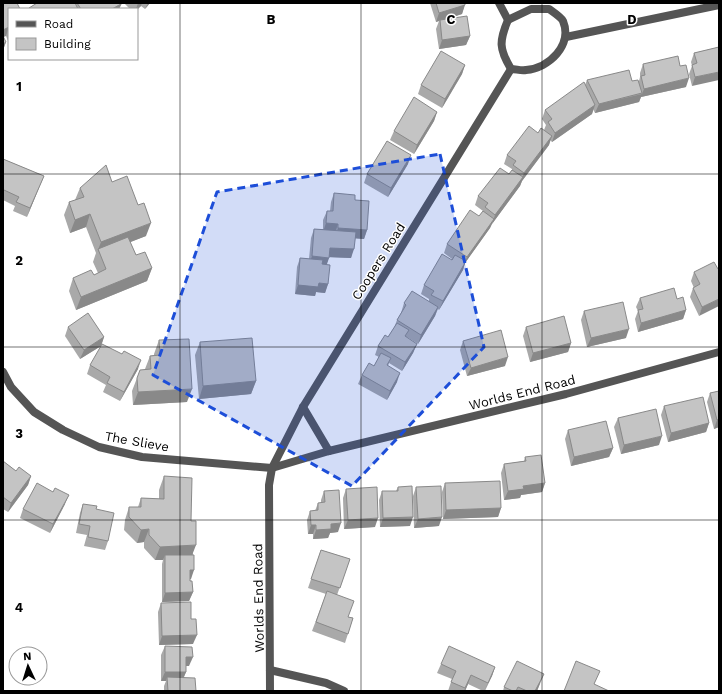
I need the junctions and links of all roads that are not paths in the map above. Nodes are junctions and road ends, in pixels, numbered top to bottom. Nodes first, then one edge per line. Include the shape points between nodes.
1 (499, 3) edge
2 (719, 5) edge
3 (551, 6) edge
4 (508, 20) junction
5 (566, 37) junction
6 (511, 69) junction
7 (719, 352) edge
8 (3, 372) edge
9 (303, 407) junction
10 (329, 451) junction
11 (272, 468) junction
12 (270, 670) junction
13 (270, 691) edge
14 (344, 691) edge

1 - 4 street
2 - 5 street
3 - 4 street via 531,9
3 - 5 street via 563,20
4 - 6 street via 501,36 502,54
5 - 6 street via 556,55 543,66 526,71
6 - 9 street, Coopers Road
7 - 10 street, Worlds End Road via 566,394
8 - 11 street, The Slieve via 11,387 34,412 99,448 142,457
9 - 10 street
9 - 11 street, Coopers Road
10 - 11 street, Worlds End Road
11 - 12 street, Worlds End Road via 269,485
12 - 13 street, Worlds End Road
12 - 14 street via 326,683

